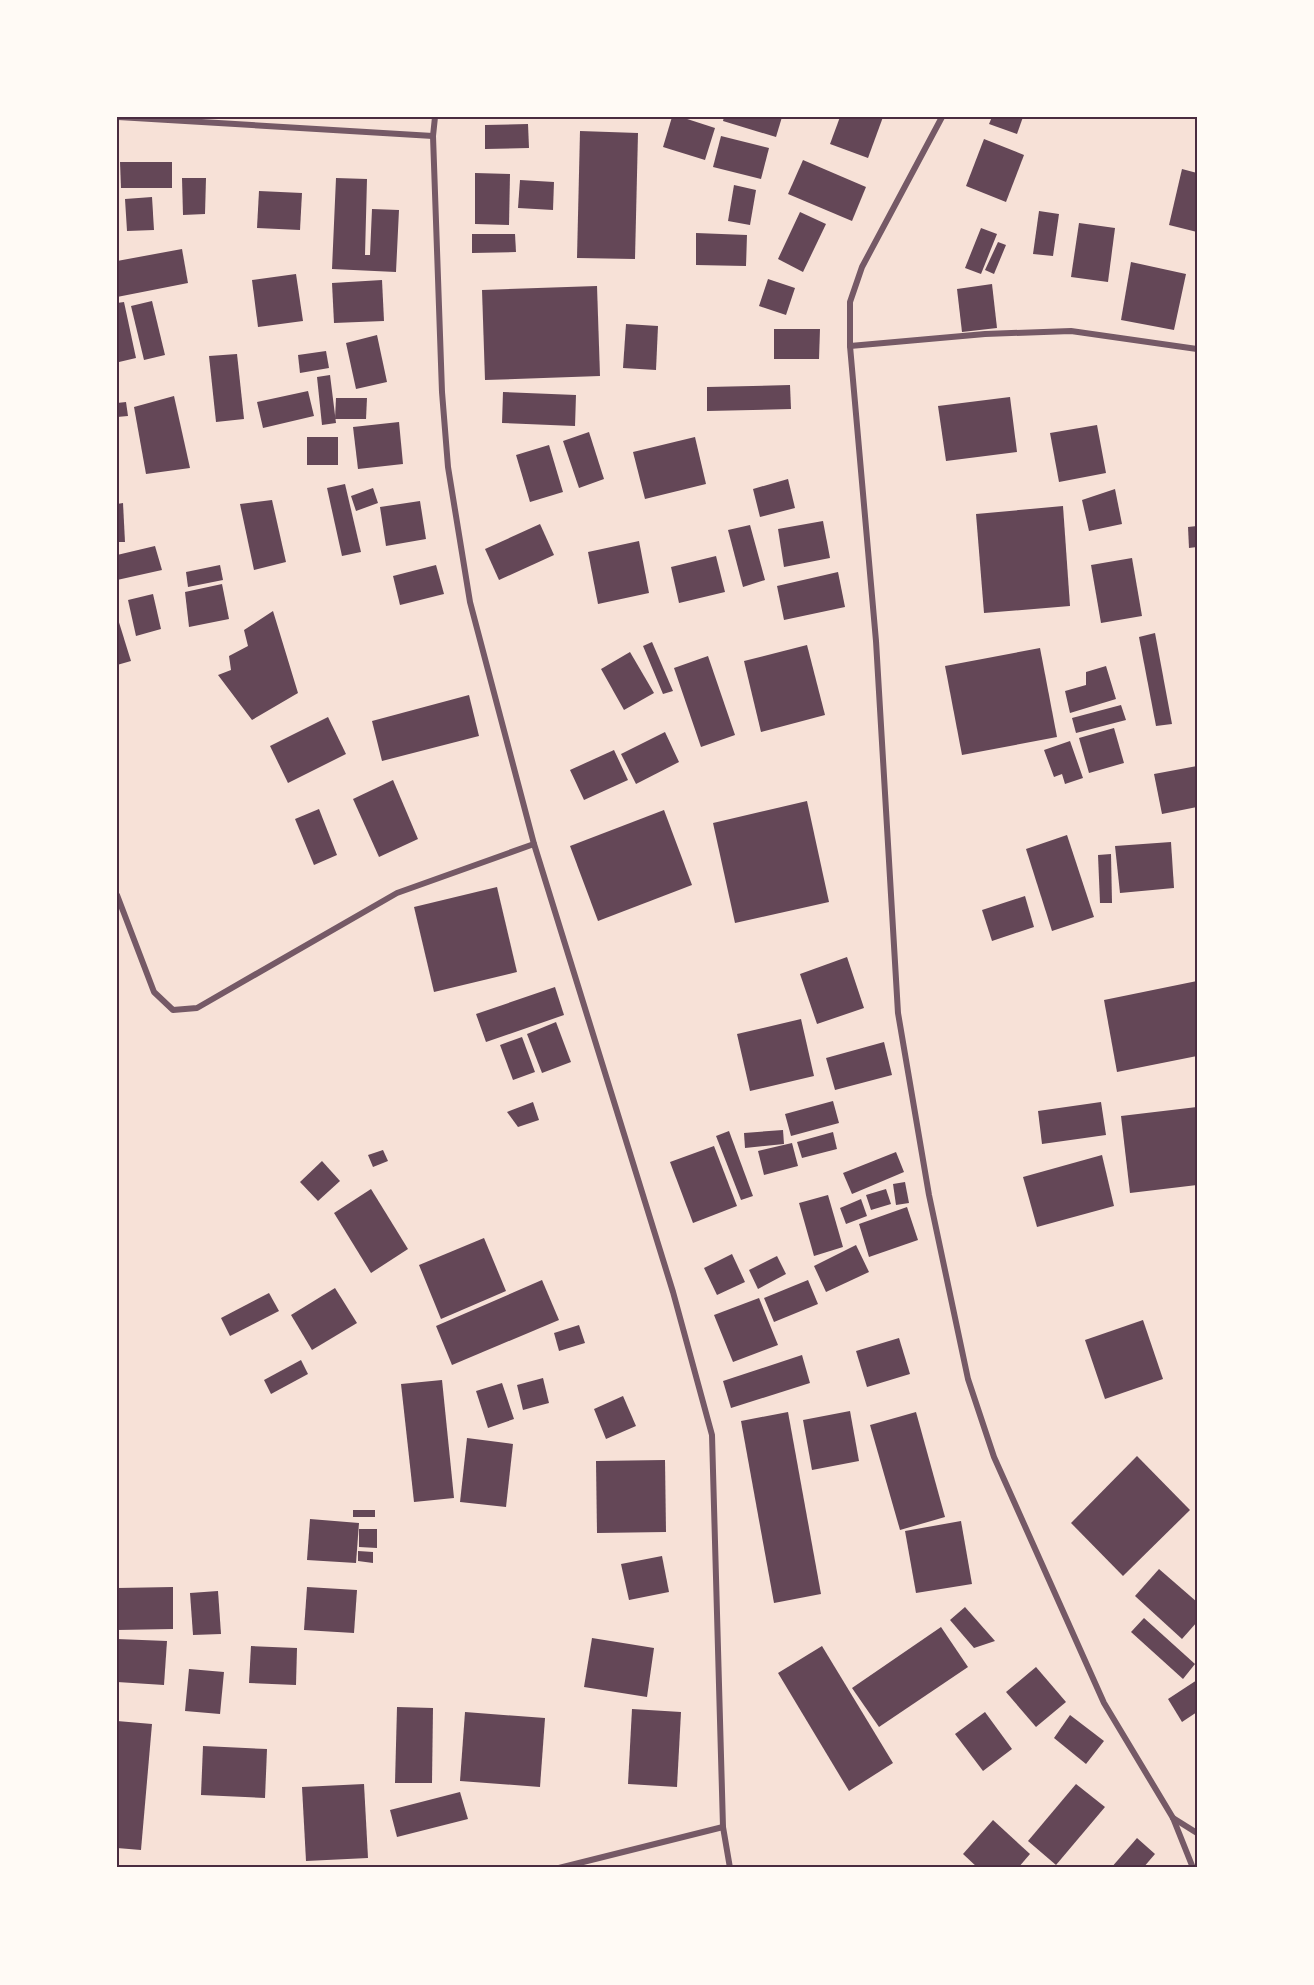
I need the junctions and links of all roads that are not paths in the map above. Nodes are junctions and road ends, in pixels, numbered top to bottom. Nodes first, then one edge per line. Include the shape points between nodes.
1 (118, 117) edge
2 (435, 117) edge
3 (942, 117) edge
4 (433, 136) junction
5 (850, 346) junction
6 (1197, 349) edge
7 (534, 844) junction
8 (117, 895) edge
9 (1173, 1818) junction
10 (723, 1827) junction
11 (1197, 1833) edge
12 (559, 1868) edge
13 (730, 1868) edge
14 (1193, 1868) edge

1 - 4 street
2 - 4 street
3 - 5 street via 862,267 850,302
4 - 7 street via 448,467 470,602
5 - 6 street via 1071,331
5 - 9 street via 876,641 898,1013 968,1379 994,1457 1104,1703
7 - 8 street via 398,892 197,1008 173,1010 154,992
7 - 10 street via 673,1292 712,1435
9 - 11 street
9 - 14 street
10 - 12 street
10 - 13 street

